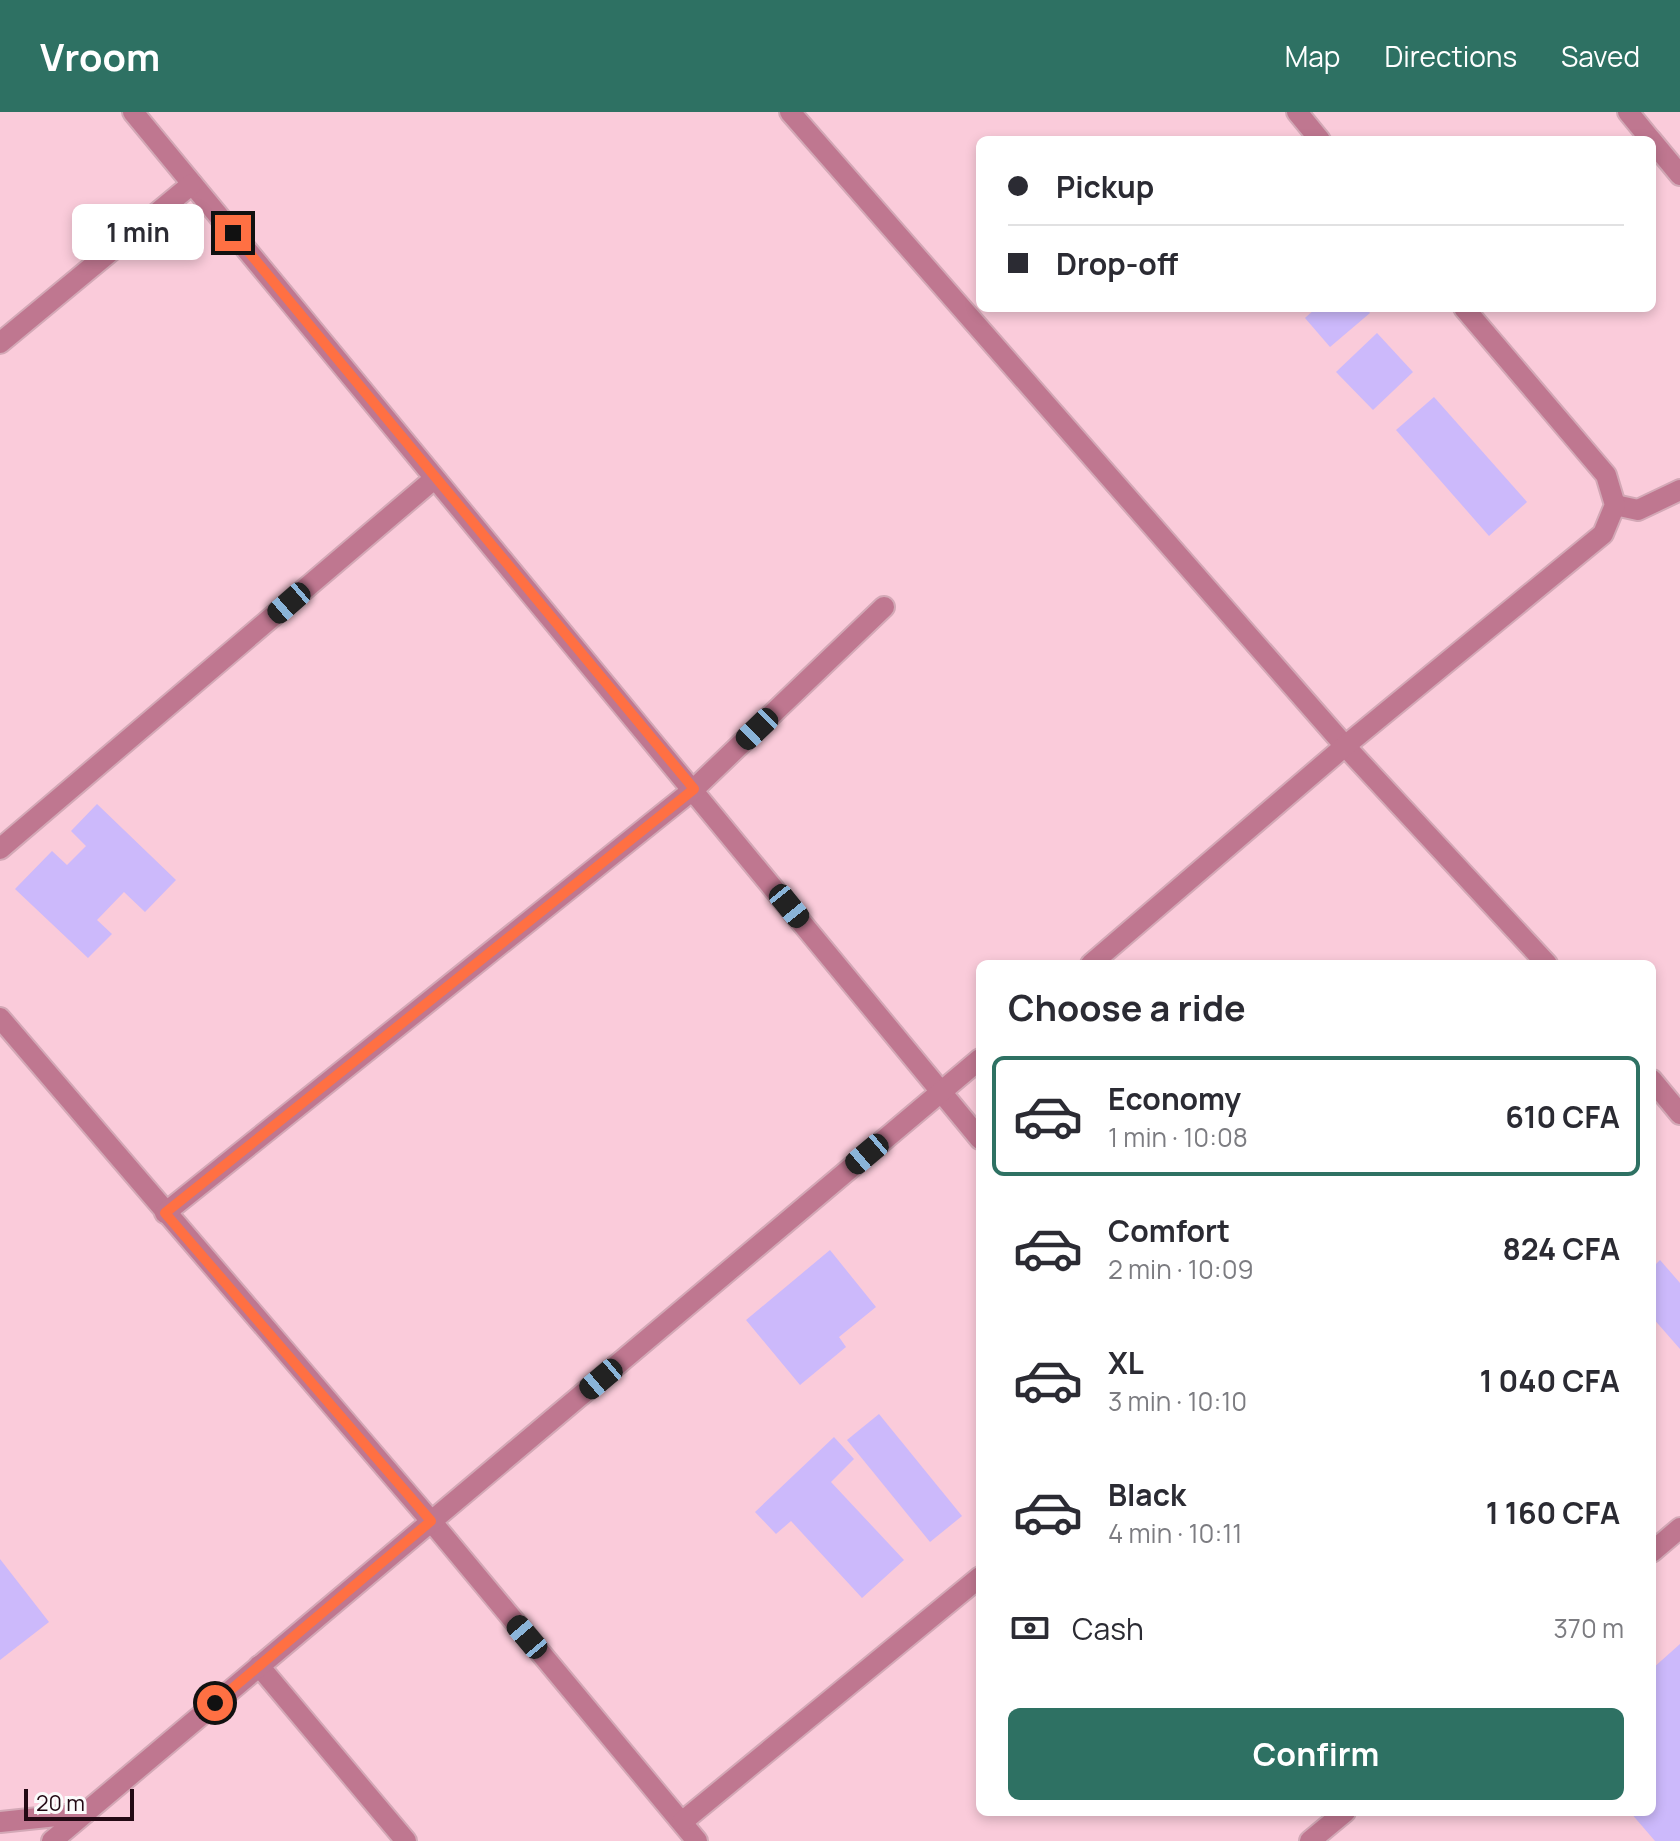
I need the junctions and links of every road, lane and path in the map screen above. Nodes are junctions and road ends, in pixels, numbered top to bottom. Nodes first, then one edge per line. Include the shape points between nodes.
1 (133, 112) edge
2 (790, 112) edge
3 (1297, 112) edge
4 (1628, 112) edge
5 (1317, 136) edge
6 (1648, 136) edge
7 (1656, 146) edge
8 (1680, 175) edge
9 (192, 184) junction
10 (1467, 312) edge
11 (0, 343) edge
12 (434, 479) junction
13 (1680, 490) edge
14 (1615, 505) junction
15 (884, 607) dead end
16 (1345, 746) junction
17 (694, 789) junction
18 (0, 849) edge
19 (1096, 960) edge
20 (1543, 960) edge
21 (0, 1018) edge
22 (976, 1062) edge
23 (1656, 1085) edge
24 (940, 1093) junction
25 (1680, 1114) edge
26 (976, 1134) edge
27 (165, 1213) junction
28 (431, 1521) junction
29 (1680, 1528) edge
30 (1656, 1549) edge
31 (976, 1580) edge
32 (259, 1666) junction
33 (85, 1813) junction
34 (1340, 1816) edge
35 (0, 1822) edge
36 (682, 1822) junction
37 (52, 1841) edge
38 (406, 1841) edge
39 (697, 1841) edge
40 (1310, 1841) edge

1 - 9 street
2 - 16 street
3 - 5 street
4 - 6 street
7 - 8 street
9 - 11 street
9 - 12 street
10 - 14 street via 1606,475
12 - 17 street
12 - 18 street
13 - 14 street via 1638,510
14 - 16 street via 1603,534
15 - 17 street
16 - 19 street
16 - 20 street
17 - 24 street
17 - 27 street
21 - 27 street
22 - 24 street
23 - 25 street
24 - 26 street
24 - 28 street
27 - 28 street
28 - 32 street
28 - 36 street
29 - 30 street
31 - 36 street
32 - 33 street
32 - 38 street
33 - 35 street
33 - 37 street
34 - 40 street
36 - 39 street

